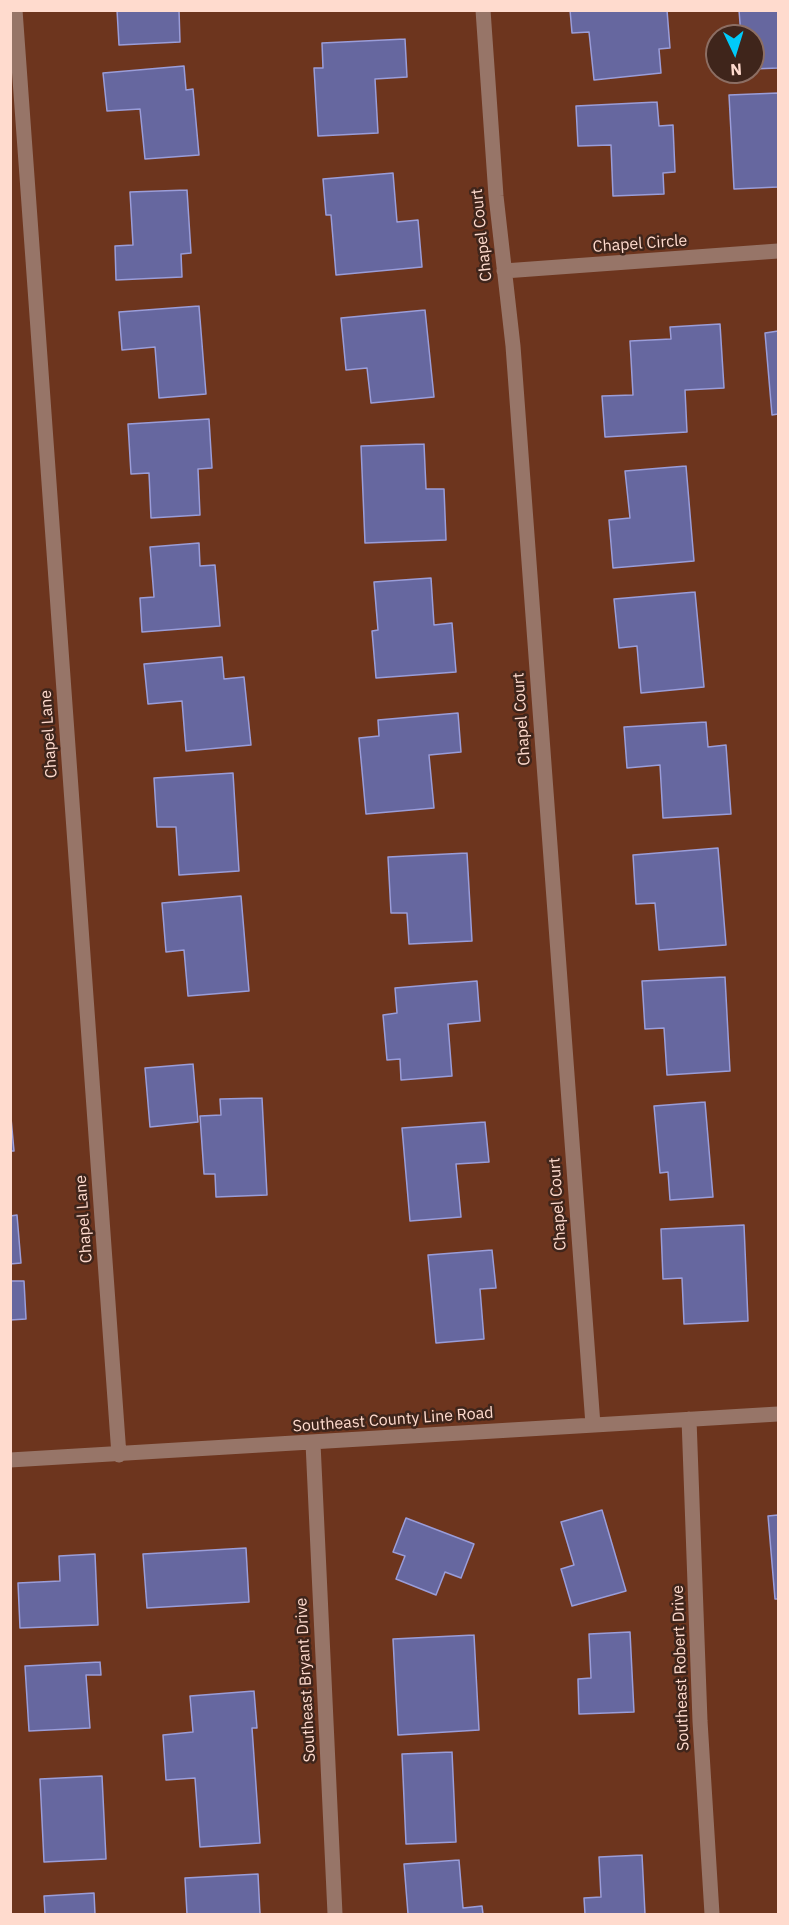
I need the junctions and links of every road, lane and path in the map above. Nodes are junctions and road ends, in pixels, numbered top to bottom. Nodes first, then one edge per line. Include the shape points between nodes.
1 (15, 10) edge
2 (483, 10) edge
3 (778, 251) edge
4 (504, 271) junction
5 (778, 1414) edge
6 (689, 1419) junction
7 (593, 1425) junction
8 (313, 1443) junction
9 (119, 1455) junction
10 (10, 1460) edge
11 (335, 1914) edge
12 (712, 1914) edge

1 - 9 street, Chapel Lane
2 - 4 street, Chapel Court
3 - 4 street, Chapel Circle
4 - 7 street, Chapel Court via 513,346
5 - 6 street, Southeast County Line Road
6 - 7 street, Southeast County Line Road
6 - 12 street, Southeast Robert Drive via 700,1721
7 - 8 street, Southeast County Line Road
8 - 9 street, Southeast County Line Road
8 - 11 street, Southeast Bryant Drive
9 - 10 street, Southeast County Line Road

